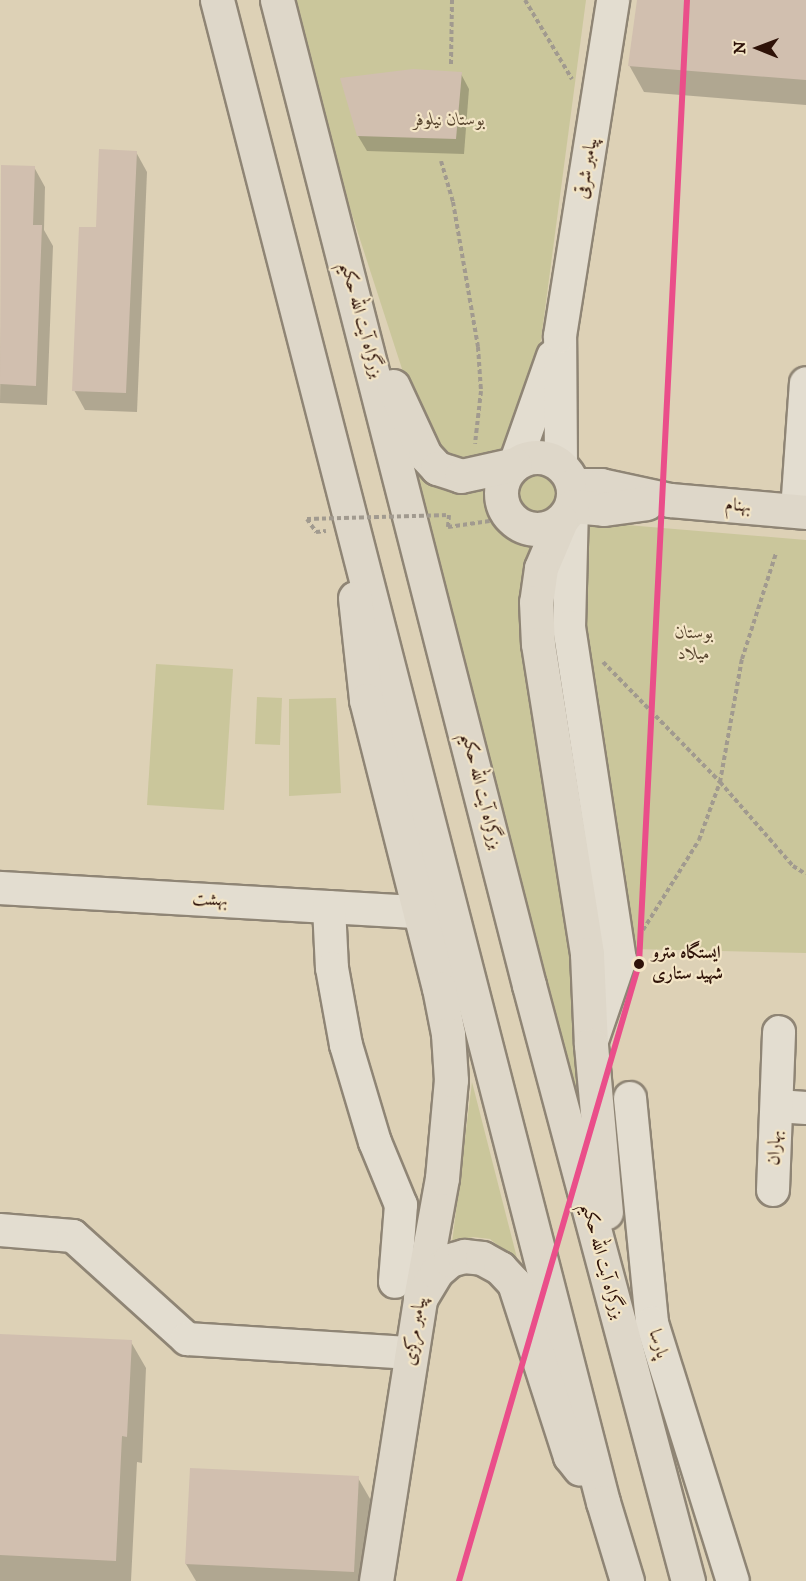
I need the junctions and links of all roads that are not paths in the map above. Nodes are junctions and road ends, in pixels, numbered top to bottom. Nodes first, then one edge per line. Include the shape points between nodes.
1 (216, 0) edge
2 (277, 0) edge
3 (613, 0) edge
4 (359, 313) junction
5 (560, 336) junction
6 (806, 383) edge
7 (515, 464) junction
8 (342, 483) junction
9 (567, 494) junction
10 (802, 511) edge
11 (0, 888) edge
12 (329, 907) junction
13 (420, 912) junction
14 (779, 1032) dead end
15 (591, 1044) junction
16 (630, 1098) dead end
17 (791, 1107) edge
18 (773, 1190) dead end
19 (0, 1230) edge
20 (408, 1290) junction
21 (615, 1309) junction
22 (412, 1353) junction
23 (603, 1502) junction
24 (376, 1581) edge
25 (627, 1581) edge
26 (688, 1581) edge
27 (733, 1581) edge

1 - 8 main road
2 - 4 main road, بزرگراه آیت الله حکیم
3 - 5 street, پیامبر شرقی
4 - 7 main road via 425,455 437,468 461,476
4 - 21 main road, بزرگراه آیت الله حکیم
5 - 7 street, پیامبر شرقی
5 - 9 street, پیامبر شرقی
6 - 10 street
7 - 9 main road via 538,456
7 - 9 main road via 507,471 501,491 506,512 521,526 542,529
8 - 13 main road, پیامبر مرکزی via 366,700
8 - 23 main road
9 - 10 main road, بهنام via 604,509 670,500
9 - 15 street, پیامبر شرقی via 569,627 620,959
9 - 15 main road via 541,568 536,602 538,644 587,954
11 - 12 street, بهشت
12 - 13 street, بهشت
12 - 20 street via 332,968 346,1044 375,1142 401,1205
13 - 20 main road, پیامبر مرکزی via 448,1034 451,1080 442,1178
14 - 17 street, بهاران
15 - 21 main road
16 - 27 street, پارسا via 652,1323
17 - 18 street, بهاران
19 - 22 street via 73,1236 187,1340
20 - 22 main road, پیامبر مرکزی
20 - 23 main road via 450,1260 464,1256 482,1258 500,1268 514,1283 570,1456
21 - 26 main road, بزرگراه آیت الله حکیم
22 - 24 main road, پیامبر مرکزی
23 - 25 main road

